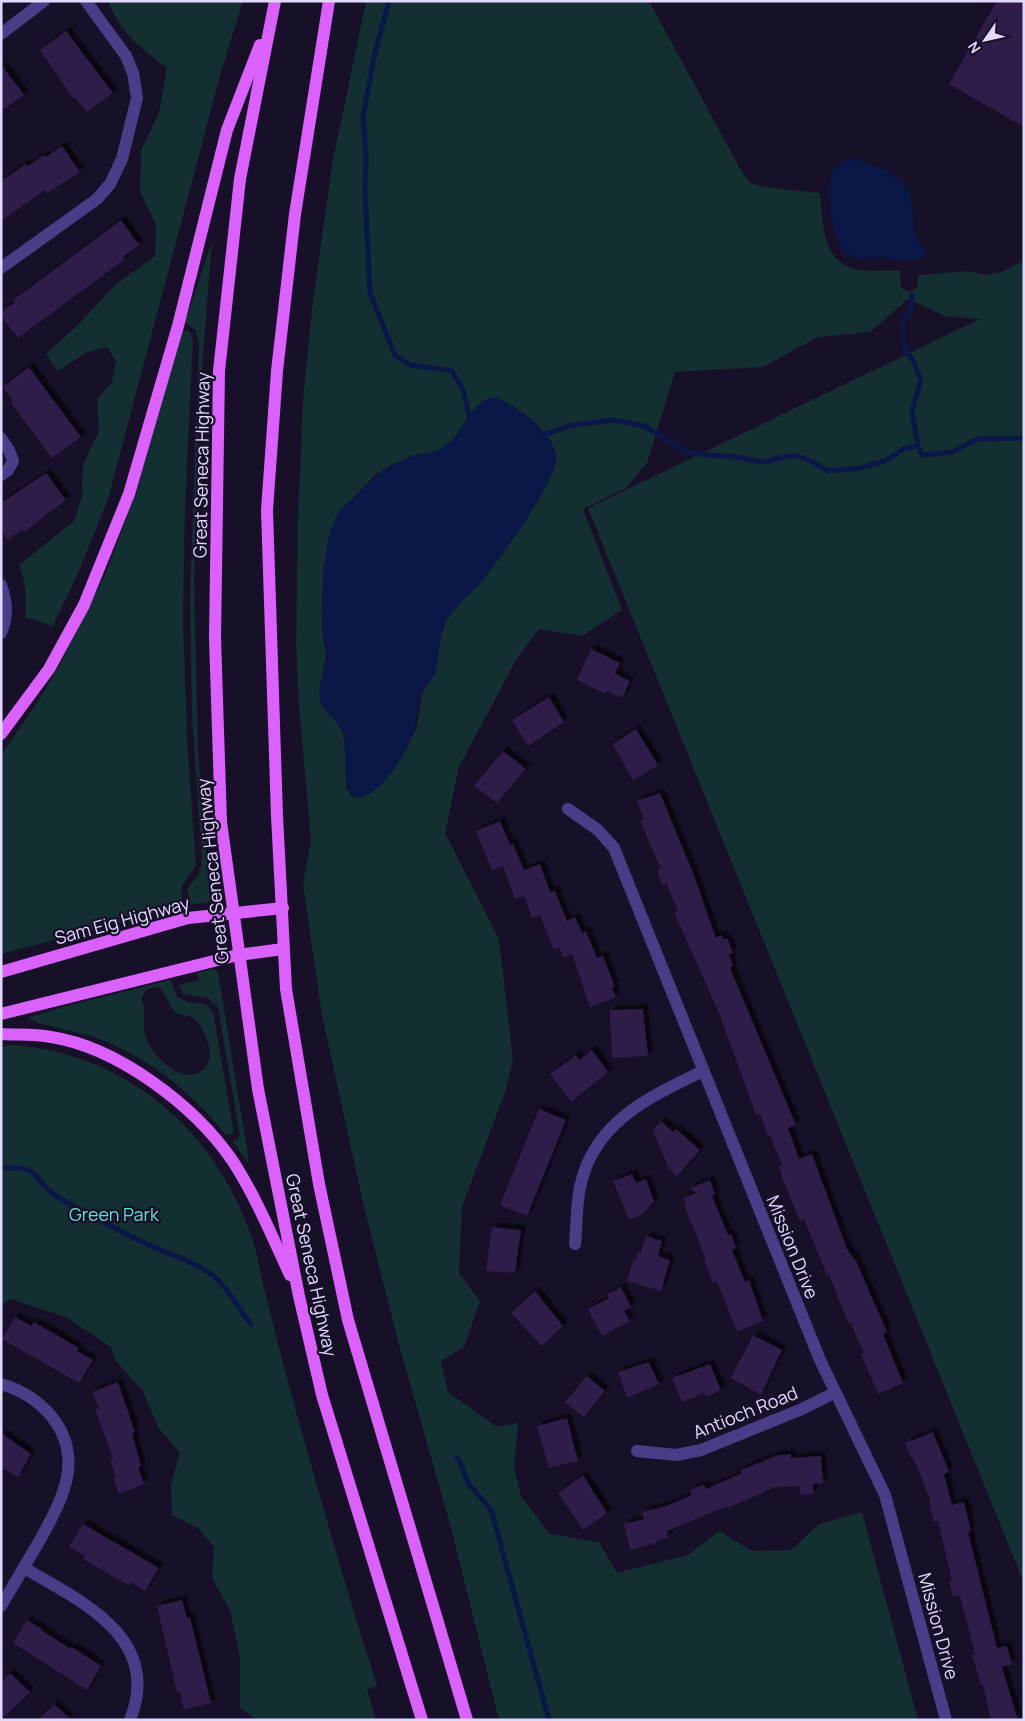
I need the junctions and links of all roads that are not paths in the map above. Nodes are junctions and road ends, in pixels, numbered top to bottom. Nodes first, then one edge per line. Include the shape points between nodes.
1 (44, 1) edge
2 (86, 1) edge
3 (275, 1) edge
4 (330, 1) edge
5 (272, 15) junction
6 (1, 34) edge
7 (1, 268) edge
8 (1, 438) edge
9 (1, 475) edge
10 (1, 585) edge
11 (1, 634) edge
12 (1, 734) edge
13 (568, 809) dead end
14 (283, 908) junction
15 (232, 913) junction
16 (283, 949) junction
17 (238, 955) junction
18 (1, 972) edge
19 (1, 1014) edge
20 (1, 1034) edge
21 (704, 1071) junction
22 (575, 1244) dead end
23 (299, 1296) junction
24 (1, 1384) edge
25 (834, 1393) junction
26 (637, 1451) dead end
27 (24, 1568) junction
28 (1, 1606) edge
29 (130, 1720) edge
30 (422, 1720) edge
31 (467, 1720) edge
32 (946, 1720) edge

1 - 6 street
2 - 7 street via 126,56 133,73 137,98 122,159 110,184 96,199
3 - 5 main road, Great Seneca Highway
4 - 14 main road, Great Seneca Highway via 295,214 277,371 268,510 276,816
5 - 12 main road via 227,130 178,326 130,494 84,605 49,669
5 - 15 main road, Great Seneca Highway via 240,179 219,371 215,638 221,822
8 - 9 street via 10,450 12,461
10 - 11 street via 6,606
13 - 21 street, Mission Drive via 598,830 614,848
14 - 15 main road, Sam Eig Highway
14 - 16 main road, Great Seneca Highway
15 - 17 main road, Great Seneca Highway
15 - 18 main road, Sam Eig Highway via 188,918
16 - 17 main road
16 - 31 main road, Great Seneca Highway via 297,1066 348,1320
17 - 19 main road
17 - 23 main road, Great Seneca Highway via 258,1089
20 - 23 main road via 52,1037 102,1052 152,1080 202,1123 240,1173
21 - 22 street via 644,1100 604,1137 587,1166 581,1184
21 - 25 street, Mission Drive
23 - 30 main road, Great Seneca Highway via 322,1395
24 - 27 street via 32,1397 46,1410 62,1433 69,1461 64,1494
25 - 26 street, Antioch Road via 701,1450 676,1454
25 - 32 street, Mission Drive via 885,1495
27 - 28 street
27 - 29 street via 103,1616 120,1635 131,1654 136,1674 137,1693

